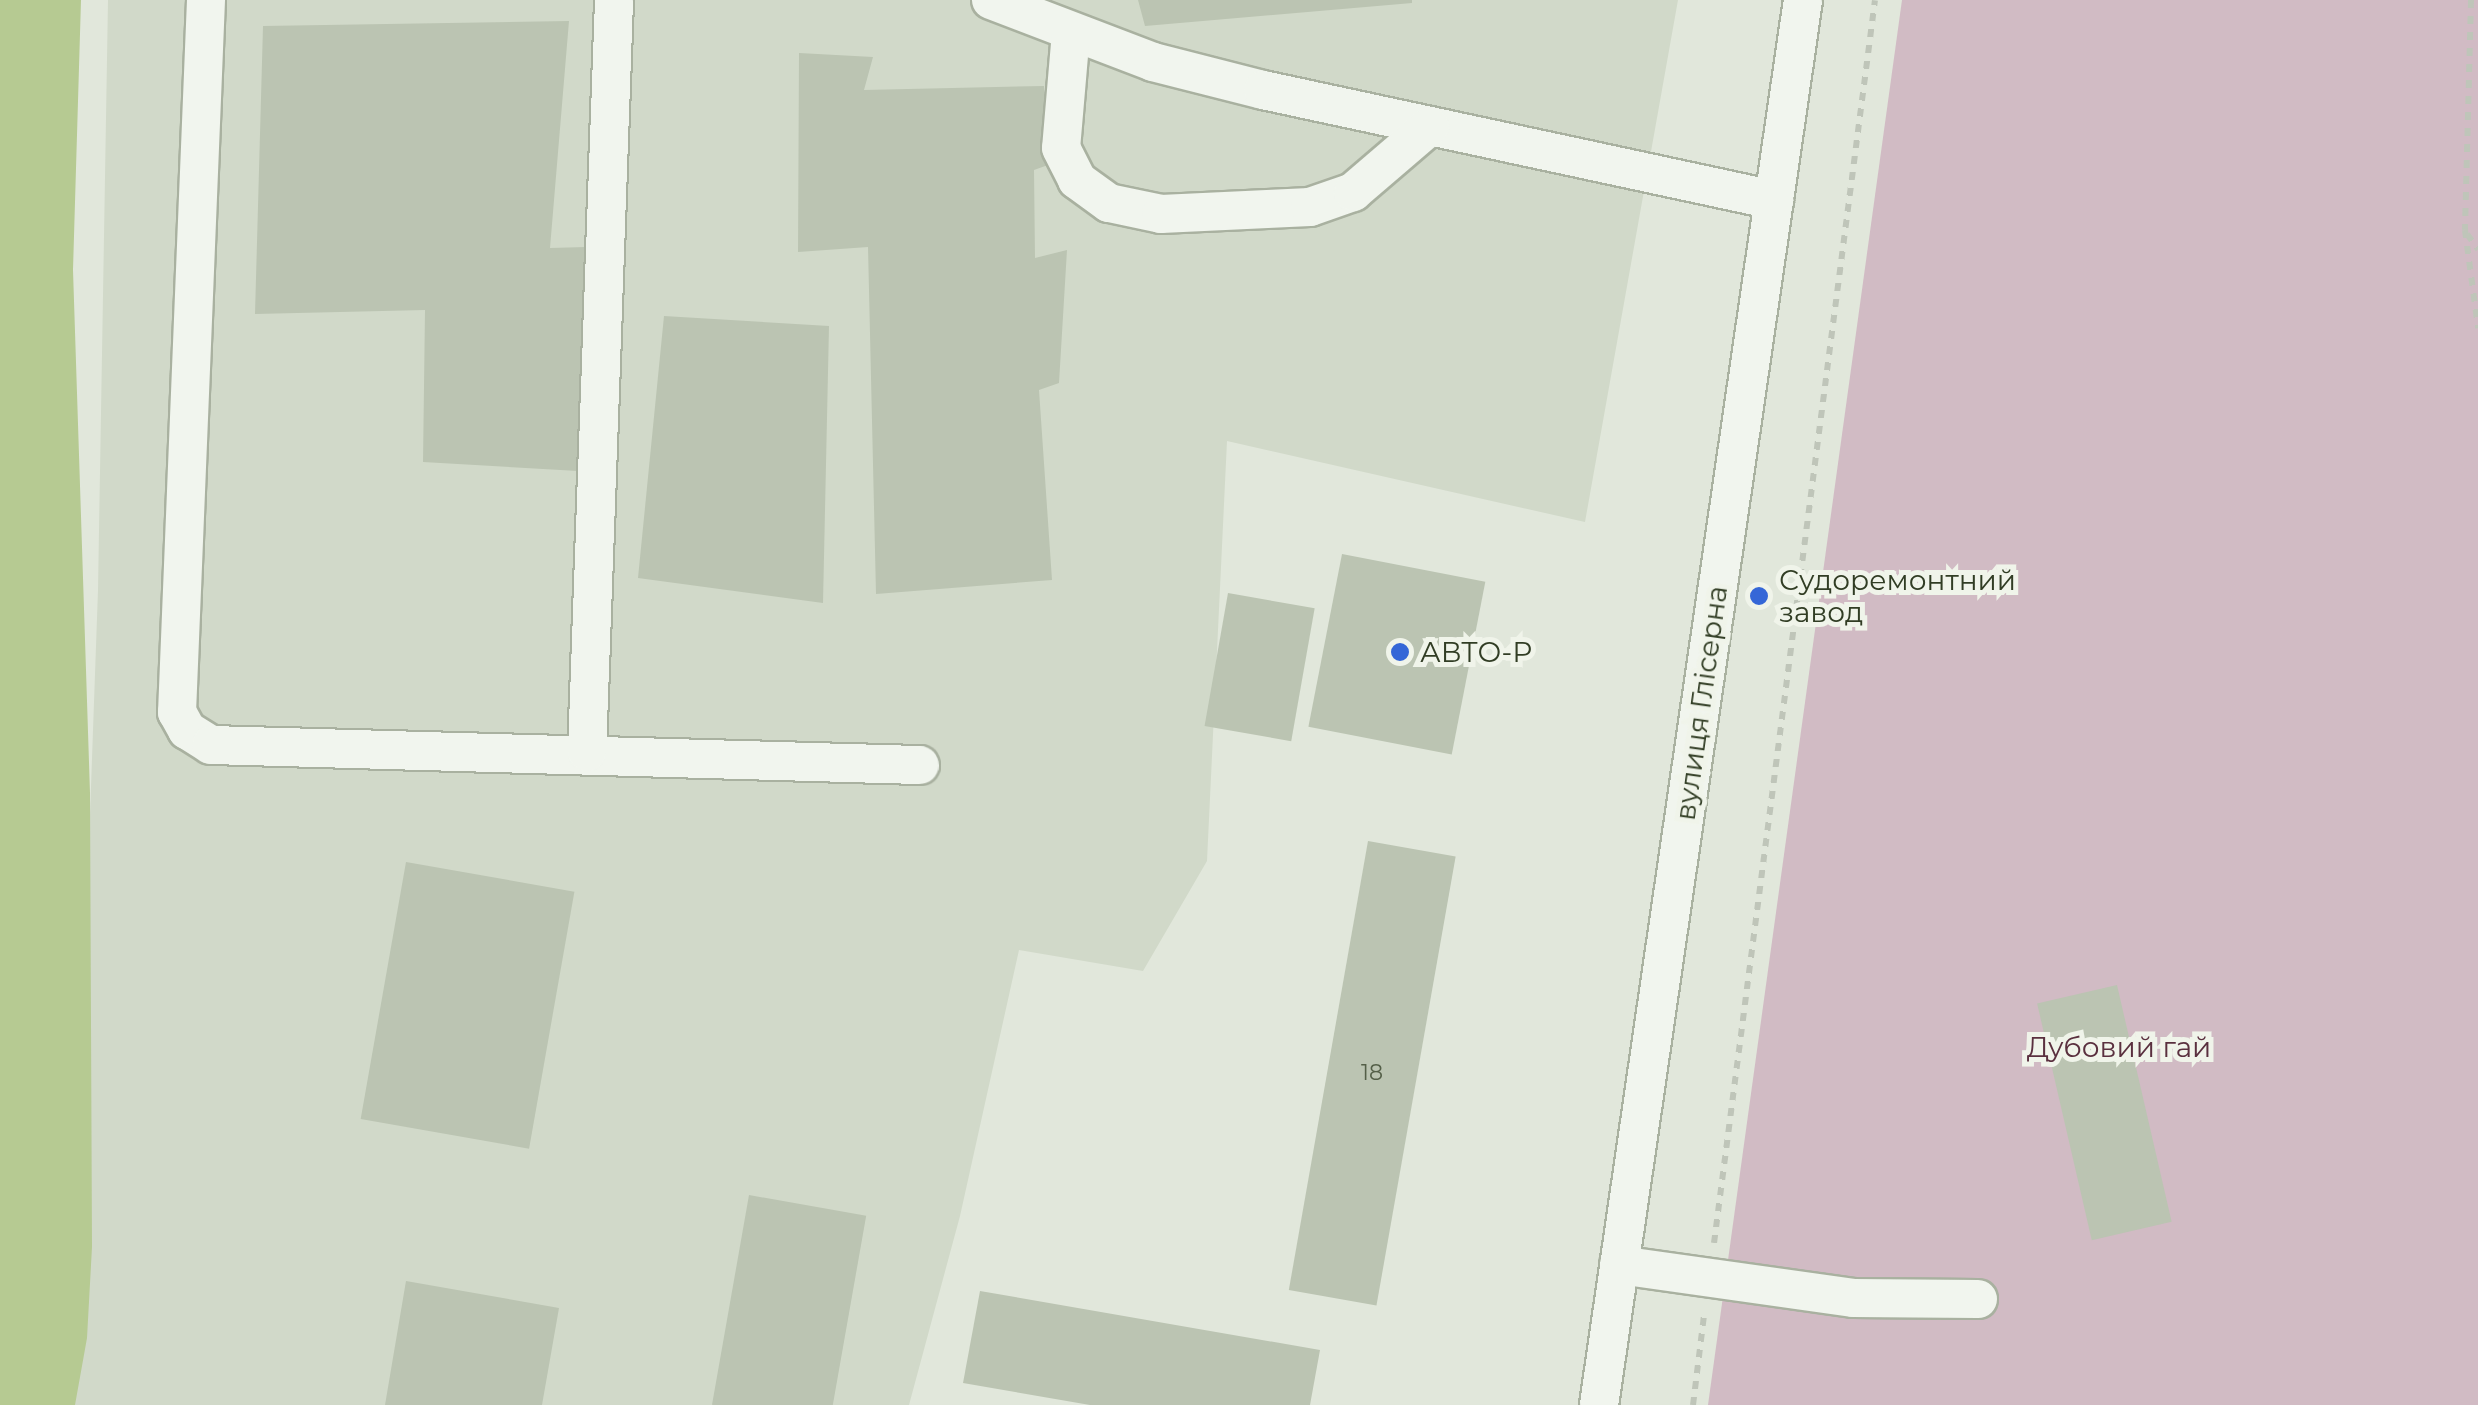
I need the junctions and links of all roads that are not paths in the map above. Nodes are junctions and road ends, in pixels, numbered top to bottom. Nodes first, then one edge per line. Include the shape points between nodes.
1 (206, 0) edge
2 (614, 0) edge
3 (991, 0) edge
4 (1802, 0) edge
5 (1071, 32) junction
6 (1430, 126) junction
7 (1774, 200) junction
8 (587, 752) junction
9 (920, 765) dead end
10 (1619, 1265) junction
11 (1978, 1299) dead end
12 (1599, 1405) edge

1 - 8 street via 176,712 187,730 210,744
2 - 8 street
3 - 5 street
4 - 7 street, вулиця Глісерна
5 - 6 street via 1153,62
5 - 6 street via 1061,148 1077,180 1109,203 1161,214 1310,207 1353,192
6 - 7 street
7 - 10 street, вулиця Глісерна
8 - 9 street
10 - 11 street via 1853,1298
10 - 12 street, вулиця Глісерна

